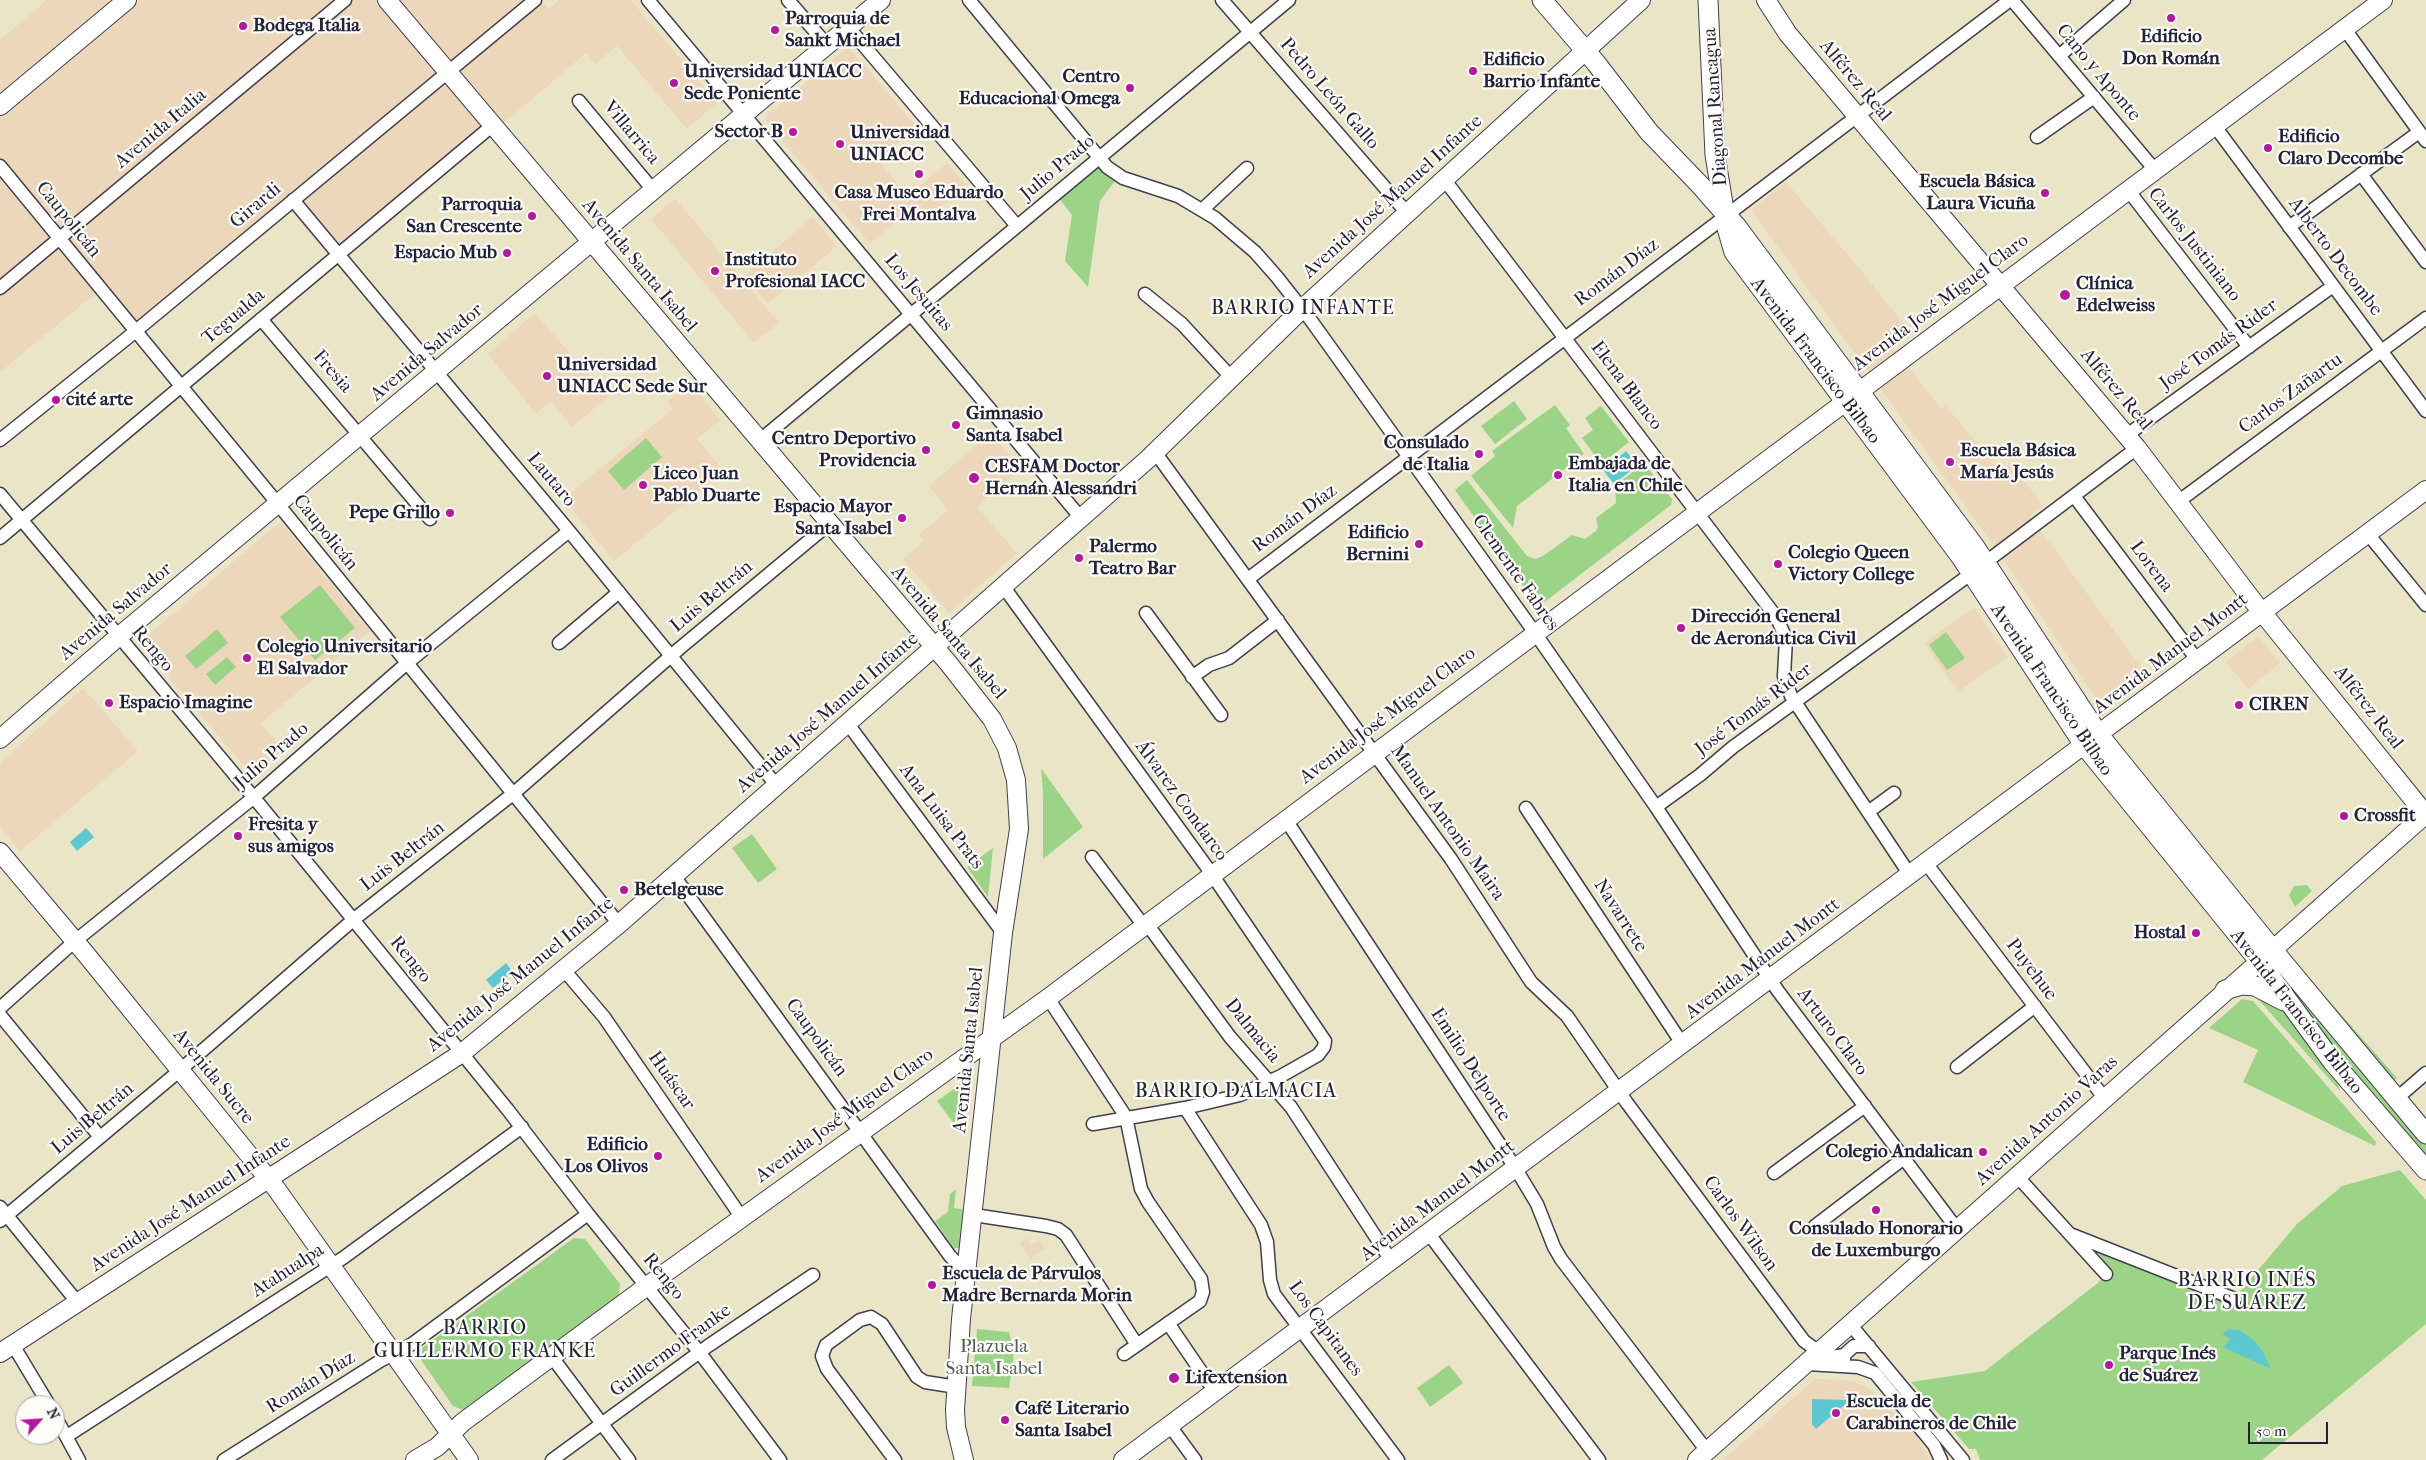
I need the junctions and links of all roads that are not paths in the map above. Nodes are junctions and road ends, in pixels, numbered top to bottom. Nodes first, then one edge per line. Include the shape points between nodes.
1 (126, 0) edge
2 (345, 0) edge
3 (387, 0) edge
4 (536, 0) edge
5 (648, 0) edge
6 (788, 0) edge
7 (881, 0) edge
8 (968, 0) edge
9 (1222, 0) edge
10 (1289, 0) edge
11 (1542, 0) edge
12 (1641, 0) edge
13 (1708, 0) edge
14 (1766, 0) edge
15 (2011, 0) edge
16 (2124, 0) edge
17 (2383, 0) edge
18 (848, 27) junction
19 (2344, 28) junction
20 (1250, 32) junction
21 (827, 45) junction
22 (1586, 50) junction
23 (2059, 56) junction
24 (448, 72) junction
25 (2094, 98) junction
26 (579, 101) dead end
27 (0, 106) edge
28 (744, 114) junction
29 (1857, 117) junction
30 (493, 125) junction
31 (2214, 126) junction
32 (2422, 136) edge
33 (2037, 137) dead end
34 (1099, 158) junction
35 (0, 166) edge
36 (1247, 168) dead end
37 (2155, 170) junction
38 (2361, 174) junction
39 (1444, 179) junction
40 (653, 190) junction
41 (2128, 190) junction
42 (292, 200) junction
43 (1202, 210) junction
44 (1407, 213) junction
45 (1726, 214) junction
46 (1017, 226) junction
47 (2289, 227) junction
48 (58, 239) junction
49 (591, 242) junction
50 (338, 255) junction
51 (2426, 262) edge
52 (2001, 286) junction
53 (2333, 286) junction
54 (0, 288) edge
55 (1145, 294) dead end
56 (1302, 309) junction
57 (911, 314) junction
58 (2426, 318) edge
59 (262, 319) junction
60 (135, 332) junction
61 (1565, 336) junction
62 (2249, 347) junction
63 (2381, 351) junction
64 (437, 372) junction
65 (1231, 377) junction
66 (180, 386) junction
67 (1852, 396) junction
68 (2426, 411) edge
69 (361, 436) junction
70 (0, 440) edge
71 (759, 441) junction
72 (2132, 441) junction
73 (1155, 452) junction
74 (1408, 456) junction
75 (2426, 490) edge
76 (0, 494) edge
77 (2074, 496) junction
78 (2179, 501) junction
79 (278, 505) junction
80 (1698, 511) junction
81 (1081, 518) junction
82 (430, 519) dead end
83 (22, 520) junction
84 (829, 524) junction
85 (568, 531) junction
86 (2368, 534) junction
87 (0, 538) edge
88 (1979, 568) junction
89 (1248, 578) junction
90 (1003, 586) junction
91 (619, 592) junction
92 (2426, 605) edge
93 (2262, 612) junction
94 (1146, 613) dead end
95 (1278, 620) junction
96 (1535, 633) junction
97 (118, 637) junction
98 (559, 643) dead end
99 (935, 648) junction
100 (671, 655) junction
101 (2198, 661) junction
102 (407, 663) junction
103 (1192, 676) junction
104 (1795, 702) junction
105 (1221, 715) dead end
106 (848, 724) junction
107 (0, 739) edge
108 (2092, 740) junction
109 (1375, 753) junction
110 (777, 786) junction
111 (514, 793) junction
112 (1894, 793) dead end
113 (253, 798) junction
114 (1656, 807) junction
115 (1526, 808) dead end
116 (1868, 812) junction
117 (2426, 814) edge
118 (1286, 820) junction
119 (0, 852) edge
120 (1092, 857) dead end
121 (1926, 863) junction
122 (1212, 875) junction
123 (674, 876) junction
124 (1910, 876) junction
125 (353, 920) junction
126 (619, 924) junction
127 (1145, 925) junction
128 (1003, 932) junction
129 (75, 941) junction
130 (2266, 955) junction
131 (564, 970) junction
132 (1770, 980) junction
133 (2225, 990) junction
134 (1048, 998) junction
135 (2035, 1006) junction
136 (2291, 1007) junction
137 (0, 1008) edge
138 (0, 1015) edge
139 (992, 1036) junction
140 (1683, 1045) junction
141 (462, 1053) junction
142 (954, 1064) junction
143 (1957, 1067) dead end
144 (180, 1071) junction
145 (2426, 1073) edge
146 (1269, 1082) junction
147 (986, 1083) junction
148 (1619, 1092) junction
149 (2105, 1099) junction
150 (2396, 1100) junction
151 (1865, 1106) junction
152 (1185, 1108) junction
153 (1126, 1117) junction
154 (1092, 1124) dead end
155 (522, 1127) junction
156 (861, 1131) junction
157 (2426, 1134) edge
158 (100, 1137) junction
159 (1904, 1158) junction
160 (1516, 1169) junction
161 (2426, 1170) edge
162 (1774, 1173) dead end
163 (2017, 1176) junction
164 (269, 1180) junction
165 (588, 1214) junction
166 (2, 1215) edge
167 (974, 1215) junction
168 (742, 1218) junction
169 (1816, 1226) dead end
170 (1957, 1229) junction
171 (1429, 1234) junction
172 (2070, 1234) junction
173 (967, 1262) junction
174 (1392, 1262) junction
175 (331, 1266) junction
176 (2106, 1274) dead end
177 (813, 1275) dead end
178 (647, 1286) junction
179 (2235, 1298) dead end
180 (78, 1302) junction
181 (1168, 1323) junction
182 (1850, 1324) junction
183 (1301, 1330) junction
184 (1137, 1345) junction
185 (1869, 1346) junction
186 (7, 1349) edge
187 (394, 1353) junction
188 (700, 1353) junction
189 (1124, 1354) dead end
190 (552, 1357) junction
191 (1813, 1358) junction
192 (1845, 1360) junction
193 (957, 1387) junction
194 (1215, 1392) junction
195 (42, 1395) edge
196 (602, 1424) junction
197 (1170, 1426) junction
198 (65, 1433) edge
199 (451, 1434) junction
200 (67, 1436) junction
201 (1702, 1456) edge
202 (79, 1460) edge
203 (224, 1460) edge
204 (415, 1460) edge
205 (469, 1460) edge
206 (552, 1460) edge
207 (629, 1460) edge
208 (780, 1460) edge
209 (895, 1460) edge
210 (964, 1460) edge
211 (1123, 1460) edge
212 (1195, 1460) edge
213 (1398, 1460) edge
214 (1599, 1460) edge
215 (1941, 1460) edge
216 (1962, 1460) edge

1 - 27 main road
2 - 48 street, Avenida Italia
3 - 24 main road, Avenida Santa Isabel
4 - 24 street, Girardi
5 - 28 street, Los Jesuitas
6 - 21 street
7 - 18 main road, Avenida Salvador
8 - 34 street, Clemente Fabres
9 - 20 street, Pedro León Gallo
10 - 20 street, Julio Prado
11 - 22 main road
12 - 22 main road, Avenida José Manuel Infante
13 - 45 main road, Diagonal Rancagua via 1716,155
14 - 29 main road, Alférez Real via 1788,34
15 - 23 street, Cano y Aponte
15 - 29 street, Román Díaz
16 - 23 street
17 - 19 main road, Avenida José Miguel Claro
18 - 21 main road, Avenida Salvador
18 - 46 street
19 - 31 main road, Avenida José Miguel Claro
19 - 32 street
20 - 34 street, Julio Prado
20 - 44 street, Pedro León Gallo
21 - 28 main road, Avenida Salvador
22 - 39 main road, Avenida José Manuel Infante
22 - 45 main road via 1649,132
23 - 25 street, Cano y Aponte
24 - 30 main road, Avenida Santa Isabel
24 - 42 street, Girardi
25 - 33 street
25 - 37 street, Cano y Aponte
26 - 40 street, Villarrica
28 - 40 main road, Avenida Salvador
28 - 57 street, Los Jesuitas
29 - 45 street, Román Díaz
29 - 52 main road, Alférez Real
30 - 49 main road, Avenida Santa Isabel
30 - 50 street, Tegualda
31 - 37 main road, Avenida José Miguel Claro
31 - 47 street, Alberto Decombe
32 - 38 street
34 - 43 street, Clemente Fabres via 1116,174 1178,196
34 - 46 street, Julio Prado
35 - 48 street, Caupolicán
36 - 43 street
37 - 41 main road, Avenida José Miguel Claro
38 - 47 street
38 - 51 street
39 - 44 main road, Avenida José Manuel Infante
39 - 61 street, Elena Blanco
40 - 49 main road, Avenida Salvador
41 - 52 main road, Avenida José Miguel Claro
41 - 62 street, Carlos Justiniano
42 - 50 street, Lautaro
42 - 60 street, Girardi
43 - 56 street, Clemente Fabres via 1255,252
44 - 56 main road, Avenida José Manuel Infante
45 - 61 street, Román Díaz
45 - 67 main road, Avenida Francisco Bilbao via 1734,252
46 - 57 street, Julio Prado
47 - 53 street, Alberto Decombe
48 - 54 street, Avenida Italia
48 - 60 street, Caupolicán
49 - 64 main road, Avenida Salvador
49 - 71 main road, Avenida Santa Isabel
50 - 59 street, Tegualda
50 - 64 street, Lautaro
52 - 67 main road, Avenida José Miguel Claro
52 - 72 main road, Alférez Real
53 - 62 street, José Tomás Rider
53 - 63 street, Alberto Decombe
55 - 65 street via 1182,324
56 - 65 main road, Avenida José Manuel Infante
56 - 74 street, Clemente Fabres
57 - 71 street, Julio Prado
57 - 81 street, Los Jesuitas
58 - 63 street, Carlos Zañartu
59 - 66 street, Tegualda
59 - 69 street, Fresia
60 - 66 street, Caupolicán
60 - 70 street, Girardi
61 - 74 street, Román Díaz
61 - 80 street, Elena Blanco
62 - 72 street, José Tomás Rider
63 - 68 street, Alberto Decombe
63 - 78 street, Carlos Zañartu
64 - 69 main road, Avenida Salvador
64 - 85 street, Lautaro
65 - 73 main road, Avenida José Manuel Infante
66 - 79 street, Caupolicán
66 - 83 street, Tegualda
67 - 80 main road, Avenida José Miguel Claro
67 - 88 main road, Avenida Francisco Bilbao
69 - 79 main road, Avenida Salvador
69 - 82 street, Fresia
71 - 84 main road, Avenida Santa Isabel
72 - 77 street, José Tomás Rider
72 - 78 main road, Alférez Real
73 - 81 main road, Avenida José Manuel Infante
73 - 89 street, Manuel Antonio Maira
74 - 89 street, Román Díaz
74 - 96 street, Clemente Fabres
75 - 86 main road, Avenida Manuel Montt
76 - 83 street, Rengo
77 - 88 street, José Tomás Rider
77 - 101 street, Lorena
78 - 93 main road, Alférez Real
79 - 97 main road, Avenida Salvador
79 - 102 street, Caupolicán
80 - 96 main road, Avenida José Miguel Claro
80 - 104 street, Elena Blanco via 1782,624 1786,638 1784,676
81 - 90 main road, Avenida José Manuel Infante
83 - 87 street, Tegualda
83 - 97 street, Rengo
84 - 99 main road, Avenida Santa Isabel
84 - 100 street, Luis Beltrán
85 - 91 street, Lautaro
85 - 102 street, Julio Prado
86 - 92 street
86 - 93 main road, Avenida Manuel Montt
88 - 104 street, José Tomás Rider
88 - 108 main road, Avenida Francisco Bilbao
89 - 95 street, Manuel Antonio Maira
90 - 99 main road, Avenida José Manuel Infante
90 - 122 street, Álvarez Condarco
91 - 98 street
91 - 100 street, Lautaro
93 - 101 main road, Avenida Manuel Montt
93 - 117 main road, Alférez Real
94 - 103 street
95 - 103 street via 1229,658
95 - 109 street, Manuel Antonio Maira
96 - 109 main road, Avenida José Miguel Claro
96 - 114 street, Clemente Fabres
97 - 107 main road, Avenida Salvador
97 - 113 street, Rengo
99 - 106 main road, Avenida José Manuel Infante
99 - 128 main road, Avenida Santa Isabel via 992,719 1007,748 1016,780 1019,829
100 - 110 street, Lautaro
100 - 111 street, Luis Beltrán
101 - 108 main road, Avenida Manuel Montt
102 - 111 street, Caupolicán
102 - 113 street, Julio Prado
103 - 105 street
104 - 114 street, José Tomás Rider
104 - 116 street
106 - 110 main road, Avenida José Manuel Infante
106 - 128 street, Ana Luisa Prats
108 - 121 main road, Avenida Manuel Montt
108 - 130 main road, Avenida Francisco Bilbao
109 - 118 main road, Avenida José Miguel Claro
109 - 148 street, Manuel Antonio Maira via 1467,882 1531,982 1567,1016
110 - 123 main road, Avenida José Manuel Infante
111 - 125 street, Luis Beltrán
111 - 126 street, Caupolicán
112 - 116 street
113 - 125 street, Rengo
113 - 129 street, Julio Prado
114 - 132 street, Clemente Fabres
115 - 140 street, Navarrete
116 - 124 street
117 - 130 main road, Avenida Antonio Varas
118 - 122 main road, Avenida José Miguel Claro
118 - 160 street, Emilio Delporte
119 - 129 main road, Avenida Sucre
120 - 127 street, Dalmacia
121 - 124 main road, Avenida Manuel Montt
121 - 135 street, Puyehue
122 - 127 main road, Avenida José Miguel Claro
122 - 146 street, Álvarez Condarco via 1325,1041 1318,1055
123 - 126 main road, Avenida José Manuel Infante
123 - 156 street, Caupolicán
124 - 132 main road, Avenida Manuel Montt
125 - 141 street, Rengo
125 - 144 street, Luis Beltrán
126 - 131 main road, Avenida José Manuel Infante
127 - 134 main road, Avenida José Miguel Claro
127 - 146 street, Dalmacia via 1230,1037
128 - 139 main road, Avenida Santa Isabel
129 - 137 street, Julio Prado
129 - 144 main road, Avenida Sucre
130 - 133 main road, Avenida Antonio Varas
130 - 136 main road, Avenida Francisco Bilbao
130 - 150 main road, Avenida Francisco Bilbao
131 - 141 main road, Avenida José Manuel Infante
131 - 168 street, Huáscar via 604,1017
132 - 140 main road, Avenida Manuel Montt
132 - 151 street, Arturo Claro
133 - 136 main road via 2242,985 2255,986
133 - 149 main road, Avenida Antonio Varas
134 - 139 main road, Avenida José Miguel Claro
134 - 153 street
135 - 143 street
135 - 149 street, Puyehue
136 - 161 main road, Avenida Francisco Bilbao via 2332,1062
138 - 158 street
139 - 142 main road, Avenida José Miguel Claro
139 - 147 main road, Avenida Santa Isabel
140 - 148 main road, Avenida Manuel Montt
141 - 155 street, Rengo
141 - 164 main road, Avenida José Manuel Infante
142 - 147 main road via 974,1067 982,1073
142 - 156 main road, Avenida José Miguel Claro
144 - 158 street, Luis Beltrán
144 - 164 main road, Avenida Sucre
145 - 150 street
146 - 152 street via 1240,1094
146 - 174 street, Dalmacia via 1304,1125
147 - 167 main road, Avenida Santa Isabel
148 - 160 main road, Avenida Manuel Montt
148 - 191 street, Carlos Wilson via 1804,1341
149 - 163 main road, Avenida Antonio Varas
150 - 157 main road, Avenida Francisco Bilbao
151 - 159 street, Arturo Claro
151 - 162 street, Arturo Claro
152 - 153 street
152 - 183 street, Los Capitanes via 1261,1225 1267,1242 1272,1286
153 - 154 street
153 - 181 street via 1141,1189 1201,1279 1203,1292 1200,1301
155 - 165 street, Rengo
155 - 175 street, Atahualpa
156 - 168 main road, Avenida José Miguel Claro
156 - 173 street, Caupolicán via 950,1256 956,1262
158 - 166 street, Luis Beltrán
159 - 169 street
159 - 170 street, Arturo Claro
160 - 171 main road, Avenida Manuel Montt
160 - 201 street, Emilio Delporte via 1537,1204 1561,1259
163 - 170 main road, Avenida Antonio Varas
163 - 172 street
164 - 175 main road, Avenida Sucre
164 - 180 main road, Avenida José Manuel Infante
165 - 178 street, Rengo
165 - 187 street, Román Díaz via 426,1334
166 - 180 street
167 - 173 main road, Avenida Santa Isabel
167 - 184 street via 1046,1226 1066,1235
168 - 178 main road, Avenida José Miguel Claro
170 - 182 main road, Avenida Antonio Varas
171 - 174 main road, Avenida Manuel Montt
171 - 214 street
172 - 176 street
172 - 179 street
173 - 193 main road, Avenida Santa Isabel
174 - 183 main road, Avenida Manuel Montt
175 - 187 main road, Avenida Sucre
175 - 200 street, Atahualpa
177 - 188 street, Guillermo Franke
178 - 188 street, Rengo
178 - 190 main road, Avenida José Miguel Claro
180 - 186 main road, Avenida José Manuel Infante
181 - 184 street
181 - 194 street
182 - 185 street
182 - 191 main road, Avenida Antonio Varas
183 - 194 main road, Avenida Manuel Montt
183 - 213 street, Los Capitanes
184 - 189 street
185 - 192 street via 1854,1346
185 - 216 street
186 - 195 street
187 - 199 main road, Avenida Sucre
187 - 203 street, Román Díaz
188 - 196 street, Guillermo Franke
188 - 208 street, Rengo
190 - 196 street
190 - 199 main road, Avenida José Miguel Claro
191 - 192 street
191 - 201 main road, Avenida Antonio Varas
192 - 215 street via 1870,1370 1880,1378 1934,1444
193 - 209 street via 925,1382 917,1377 882,1324 871,1317 860,1320 826,1345 822,1356 827,1369
193 - 210 main road, Avenida Santa Isabel via 956,1427
194 - 197 main road, Avenida Manuel Montt
196 - 206 street, Guillermo Franke
196 - 207 street
197 - 211 main road, Avenida Manuel Montt
197 - 212 street
198 - 200 street
199 - 204 main road, Avenida José Miguel Claro
199 - 205 main road, Avenida Sucre
200 - 202 street

